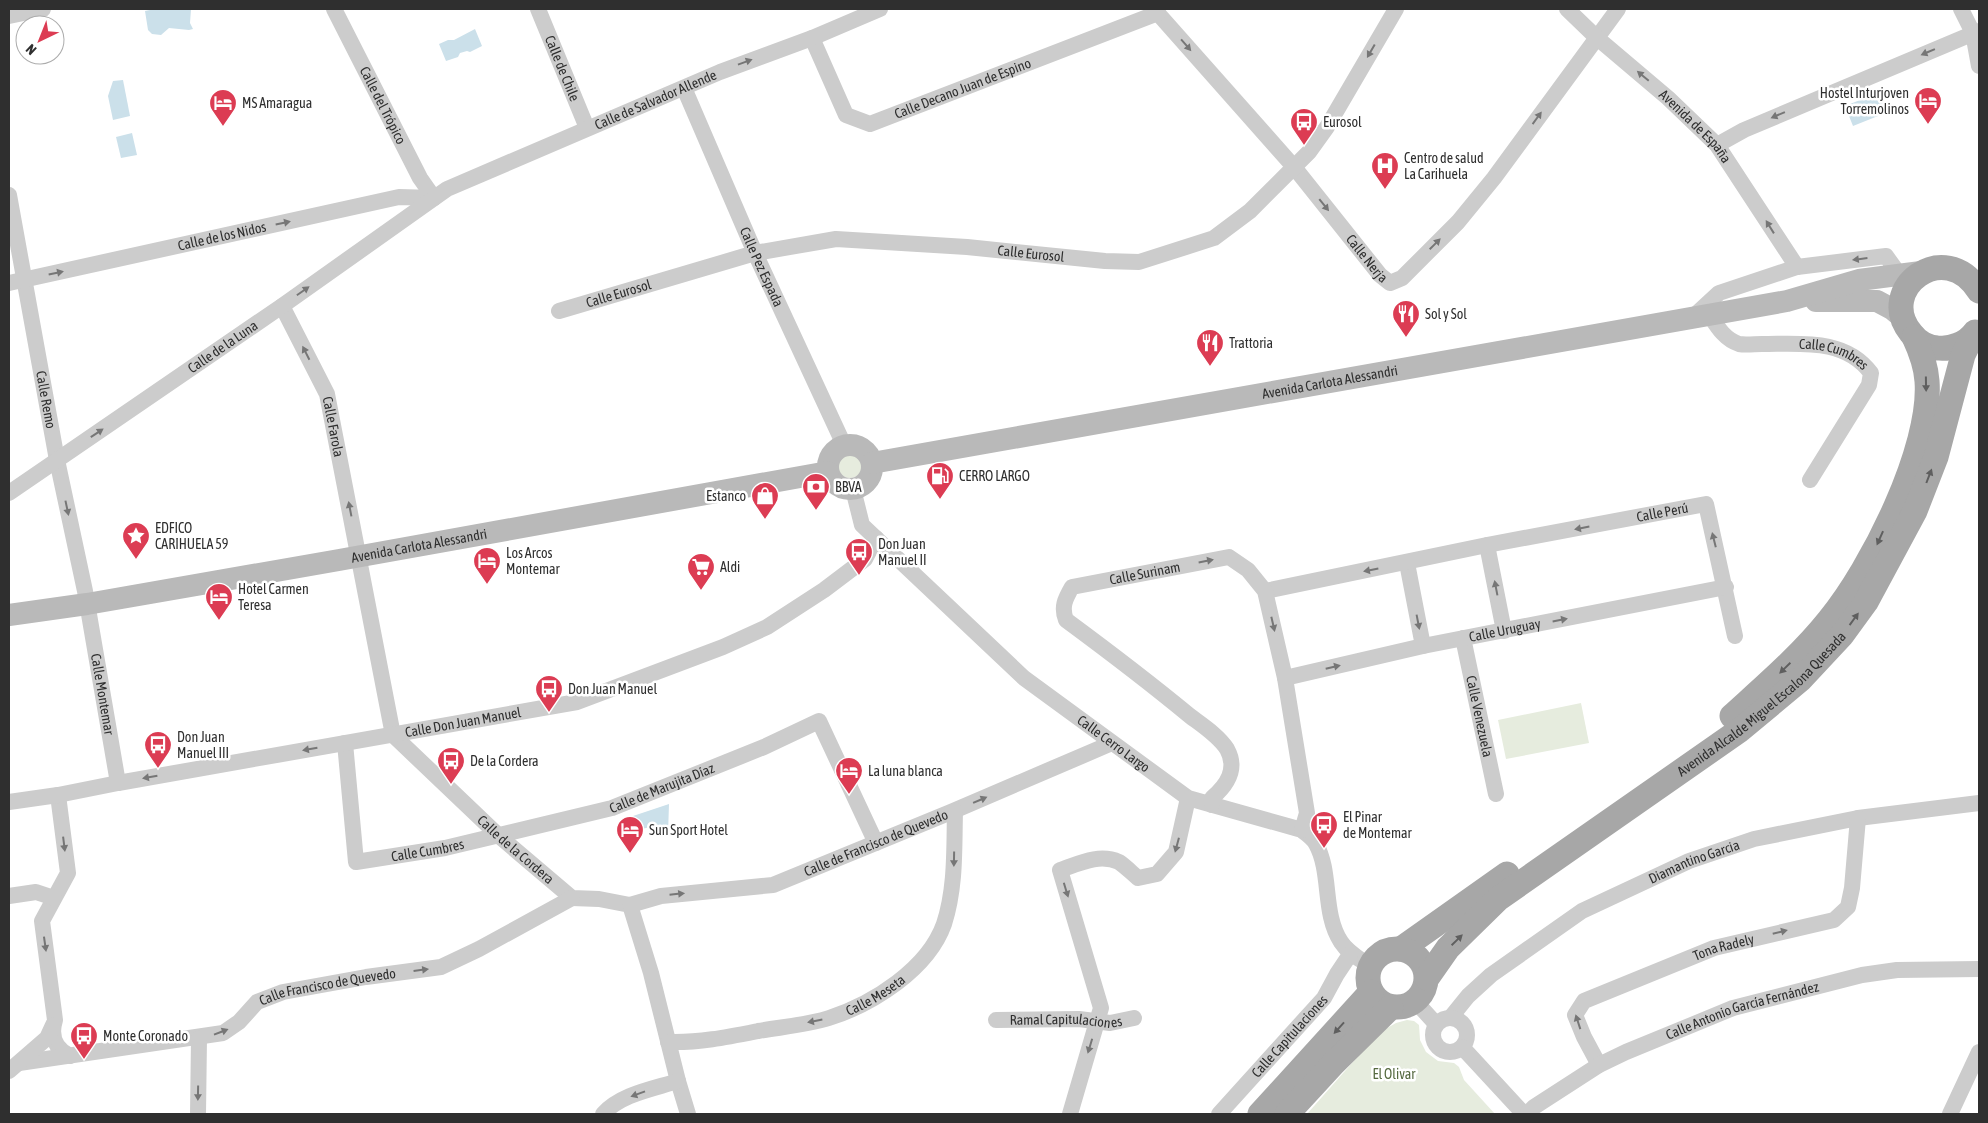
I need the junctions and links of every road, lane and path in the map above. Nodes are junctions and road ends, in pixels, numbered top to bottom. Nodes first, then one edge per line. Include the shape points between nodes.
1 (43, 9) edge
2 (334, 9) edge
3 (538, 9) edge
4 (880, 9) edge
5 (1396, 9) edge
6 (1567, 9) edge
7 (1618, 9) edge
8 (1961, 9) edge
9 (1156, 11) edge
10 (9, 16) edge
11 (1976, 32) edge
12 (1596, 37) junction
13 (812, 38) junction
14 (1979, 66) edge
15 (684, 88) junction
16 (587, 128) junction
17 (1717, 145) junction
18 (1294, 167) junction
19 (9, 195) edge
20 (434, 198) junction
21 (756, 253) junction
22 (1979, 264) edge
23 (1797, 267) junction
24 (1951, 268) junction
25 (1910, 273) junction
26 (25, 280) junction
27 (9, 283) edge
28 (1979, 291) edge
29 (1787, 301) junction
30 (282, 306) junction
31 (559, 311) dead end
32 (1701, 316) junction
33 (1909, 328) junction
34 (1976, 329) edge
35 (844, 445) junction
36 (57, 460) junction
37 (872, 463) junction
38 (828, 472) junction
39 (1810, 480) dead end
40 (853, 489) junction
41 (9, 493) edge
42 (876, 538) junction
43 (1487, 545) junction
44 (359, 556) junction
45 (1407, 563) junction
46 (1726, 588) junction
47 (1265, 592) junction
48 (87, 604) junction
49 (9, 615) edge
50 (1504, 631) junction
51 (1735, 636) dead end
52 (1464, 638) junction
53 (1423, 646) junction
54 (1285, 678) junction
55 (393, 735) junction
56 (345, 743) junction
57 (1112, 743) junction
58 (118, 783) junction
59 (1496, 794) dead end
60 (58, 795) junction
61 (1188, 798) junction
62 (9, 802) edge
63 (1979, 803) edge
64 (1212, 805) junction
65 (955, 810) junction
66 (1858, 818) junction
67 (1302, 830) junction
68 (499, 836) junction
69 (876, 843) junction
70 (9, 896) edge
71 (54, 898) junction
72 (572, 898) junction
73 (630, 905) junction
74 (1401, 949) junction
75 (1361, 960) junction
76 (1979, 970) edge
77 (1426, 978) junction
78 (1371, 992) junction
79 (1415, 1002) junction
80 (1391, 1007) junction
81 (1451, 1017) junction
82 (1134, 1018) dead end
83 (55, 1020) junction
84 (996, 1020) dead end
85 (1098, 1022) junction
86 (1436, 1024) junction
87 (199, 1038) junction
88 (668, 1042) junction
89 (1462, 1047) junction
90 (1979, 1052) edge
91 (70, 1056) junction
92 (1600, 1065) junction
93 (14, 1067) edge
94 (678, 1081) junction
95 (198, 1114) edge
96 (603, 1114) edge
97 (688, 1114) edge
98 (1070, 1114) edge
99 (1219, 1114) edge
100 (1260, 1114) edge
101 (1287, 1114) edge
102 (1525, 1114) edge
103 (1950, 1114) edge

1 - 10 street
2 - 20 street, Calle del Trópico via 420,178
3 - 16 street, Calle de Chile
4 - 13 street, Calle de Salvador Allende
5 -> 18 street, Calle Eurosol via 1327,127
6 - 12 street, Avenida de España
7 - 12 street
8 - 11 street
9 - 13 street, Calle Decano Juan de Espino via 870,124 846,115
9 -> 18 street, Calle Nerja
11 - 14 street
11 -> 17 street via 1744,130
17 -> 12 street, Avenida de España
18 -> 12 street, Calle Nerja via 1380,275 1390,283 1402,278 1458,222 1494,178
15 -> 13 street, Calle de Salvador Allende
15 - 16 street, Calle de Salvador Allende
15 - 21 street, Calle Pez Espada
16 - 20 street, Calle de Salvador Allende via 447,189
23 -> 17 street, Avenida de España
18 - 21 street, Calle Eurosol via 1250,211 1214,238 1139,262 836,239
19 - 26 street, Calle Remo
26 -> 20 street, Calle de los Nidos via 399,197
30 -> 20 street, Calle de la Luna
21 - 31 street, Calle Eurosol
21 - 35 street, Calle Pez Espada
22 - 24 main road
25 -> 23 street via 1886,256
23 - 32 street via 1719,293
24 - 25 main road
24 - 28 main road via 1973,281
25 - 29 main road, Avenida Carlota Alessandri via 1859,280
25 - 33 main road via 1911,281 1901,305
26 - 27 street, Calle de los Nidos
26 - 36 street, Calle Remo
29 - 32 main road, Avenida Carlota Alessandri
29 - 33 main road, Avenida Carlota Alessandri via 1877,301 1892,309
36 -> 30 street, Calle de la Luna
44 -> 30 street, Calle Farola via 327,394
32 - 37 main road, Avenida Carlota Alessandri
32 - 39 street, Calle Cumbres via 1739,344 1820,344 1839,348 1863,362 1871,373 1869,385
33 - 34 main road via 1931,346 1950,348 1963,343
33 -> 74 main road, Avenida Alcalde Miguel Escalona Quesada via 1924,358 1927,382 1925,416 1917,451 1869,562 1829,621 1786,668 1731,716
77 -> 34 main road, Avenida Alcalde Miguel Escalona Quesada via 1448,948 1498,899 1740,730 1800,680 1842,635 1866,602 1915,511 1936,457 1963,355
35 - 37 main road via 864,450
35 - 38 main road via 830,457
36 - 41 street, Calle de la Luna
36 -> 48 street, Calle Remo
37 - 40 main road via 868,479
38 - 40 main road via 837,485
38 - 44 main road, Avenida Carlota Alessandri
40 - 42 street, Calle Cerro Largo via 862,525
42 - 55 street, Calle Don Juan Manuel via 865,558 824,590 767,627 723,647 577,702
42 - 57 street, Calle Cerro Largo via 1024,678
43 - 45 street, Calle Perú
46 -> 43 street, Calle Perú via 1706,504
50 -> 43 street
44 - 48 main road, Avenida Carlota Alessandri
44 - 55 street
45 -> 47 street, Calle Perú
45 -> 53 street
50 -> 46 street, Calle Uruguay
46 - 51 street, Calle Perú
47 -> 54 street, Calle Surinam
64 -> 47 street, Calle Surinam via 1212,798 1228,782 1232,772 1227,749 1140,675 1066,620 1063,611 1065,600 1072,587 1229,557 1248,570
48 - 49 main road, Avenida Carlota Alessandri
48 - 58 street, Calle Montemar
50 - 52 street, Calle Uruguay
52 - 53 street, Calle Uruguay
52 - 59 street, Calle Venezuela
54 -> 53 street, Calle Uruguay
54 - 67 street, Calle Surinam via 1307,813
55 - 56 street, Calle Don Juan Manuel
55 - 68 street, Calle de la Cordera
56 -> 58 street, Calle Don Juan Manuel
56 - 68 street, Calle Cumbres via 356,862
57 - 61 street, Calle Cerro Largo
65 -> 57 street, Calle de Francisco de Quevedo
58 - 60 street, Calle Don Juan Manuel
60 - 62 street, Calle Don Juan Manuel
60 -> 71 street via 68,873
61 - 64 street, Calle Cerro Largo
61 -> 85 street via 1176,852 1157,874 1138,878 1118,862 1103,858 1090,859 1060,870 1101,1008
63 - 66 street, Diamantino Garcia
64 - 67 street, Calle Cerro Largo
65 - 69 street, Calle de Francisco de Quevedo
65 -> 88 street, Calle Meseta via 953,883 943,925 929,951 903,978 876,997 829,1018 693,1043
66 - 81 street, Diamantino Garcia via 1754,839 1699,858 1582,911 1491,975
92 -> 66 street, Tona Radely via 1575,1015 1584,1001 1714,948 1834,920 1848,907
67 - 75 street via 1316,842 1335,930 1342,943
68 - 69 street, Calle de Marujita Díaz via 612,808 820,721
68 - 72 street, Calle de la Cordera
73 -> 69 street, Calle de Francisco de Quevedo via 661,896 773,885
70 - 71 street via 36,892
71 -> 83 street via 42,921
72 - 73 street
87 -> 72 street, Calle Francisco de Quevedo via 223,1033 239,1022 257,1002 283,992 366,976 441,967
73 - 88 street via 652,973
74 - 75 main road via 1382,953 1373,962
74 - 77 main road via 1414,954 1423,964
75 - 78 main road
75 - 99 street, Calle Capitulaciones via 1337,974 1324,998
76 - 92 street, Calle Antonio García Fernández via 1888,971 1862,975 1724,1011
77 - 79 main road via 1424,990
78 - 80 main road
78 -> 100 main road
79 - 80 main road
79 - 86 street
80 - 101 main road
81 - 86 street
81 - 89 street via 1465,1027 1466,1039
82 - 85 street, Ramal Capitulaciones
83 - 91 street via 54,1042
83 - 93 street via 47,1038
84 - 85 street, Ramal Capitulaciones via 1079,1019
85 -> 98 street
86 - 89 street via 1432,1036 1439,1049 1451,1052
87 - 91 street, Calle Francisco de Quevedo
87 -> 95 street
88 - 94 street
89 - 102 street
90 - 103 street
91 - 93 street, Calle Francisco de Quevedo
92 - 102 street, Calle Antonio García Fernández
94 -> 96 street via 622,1100
94 - 97 street

